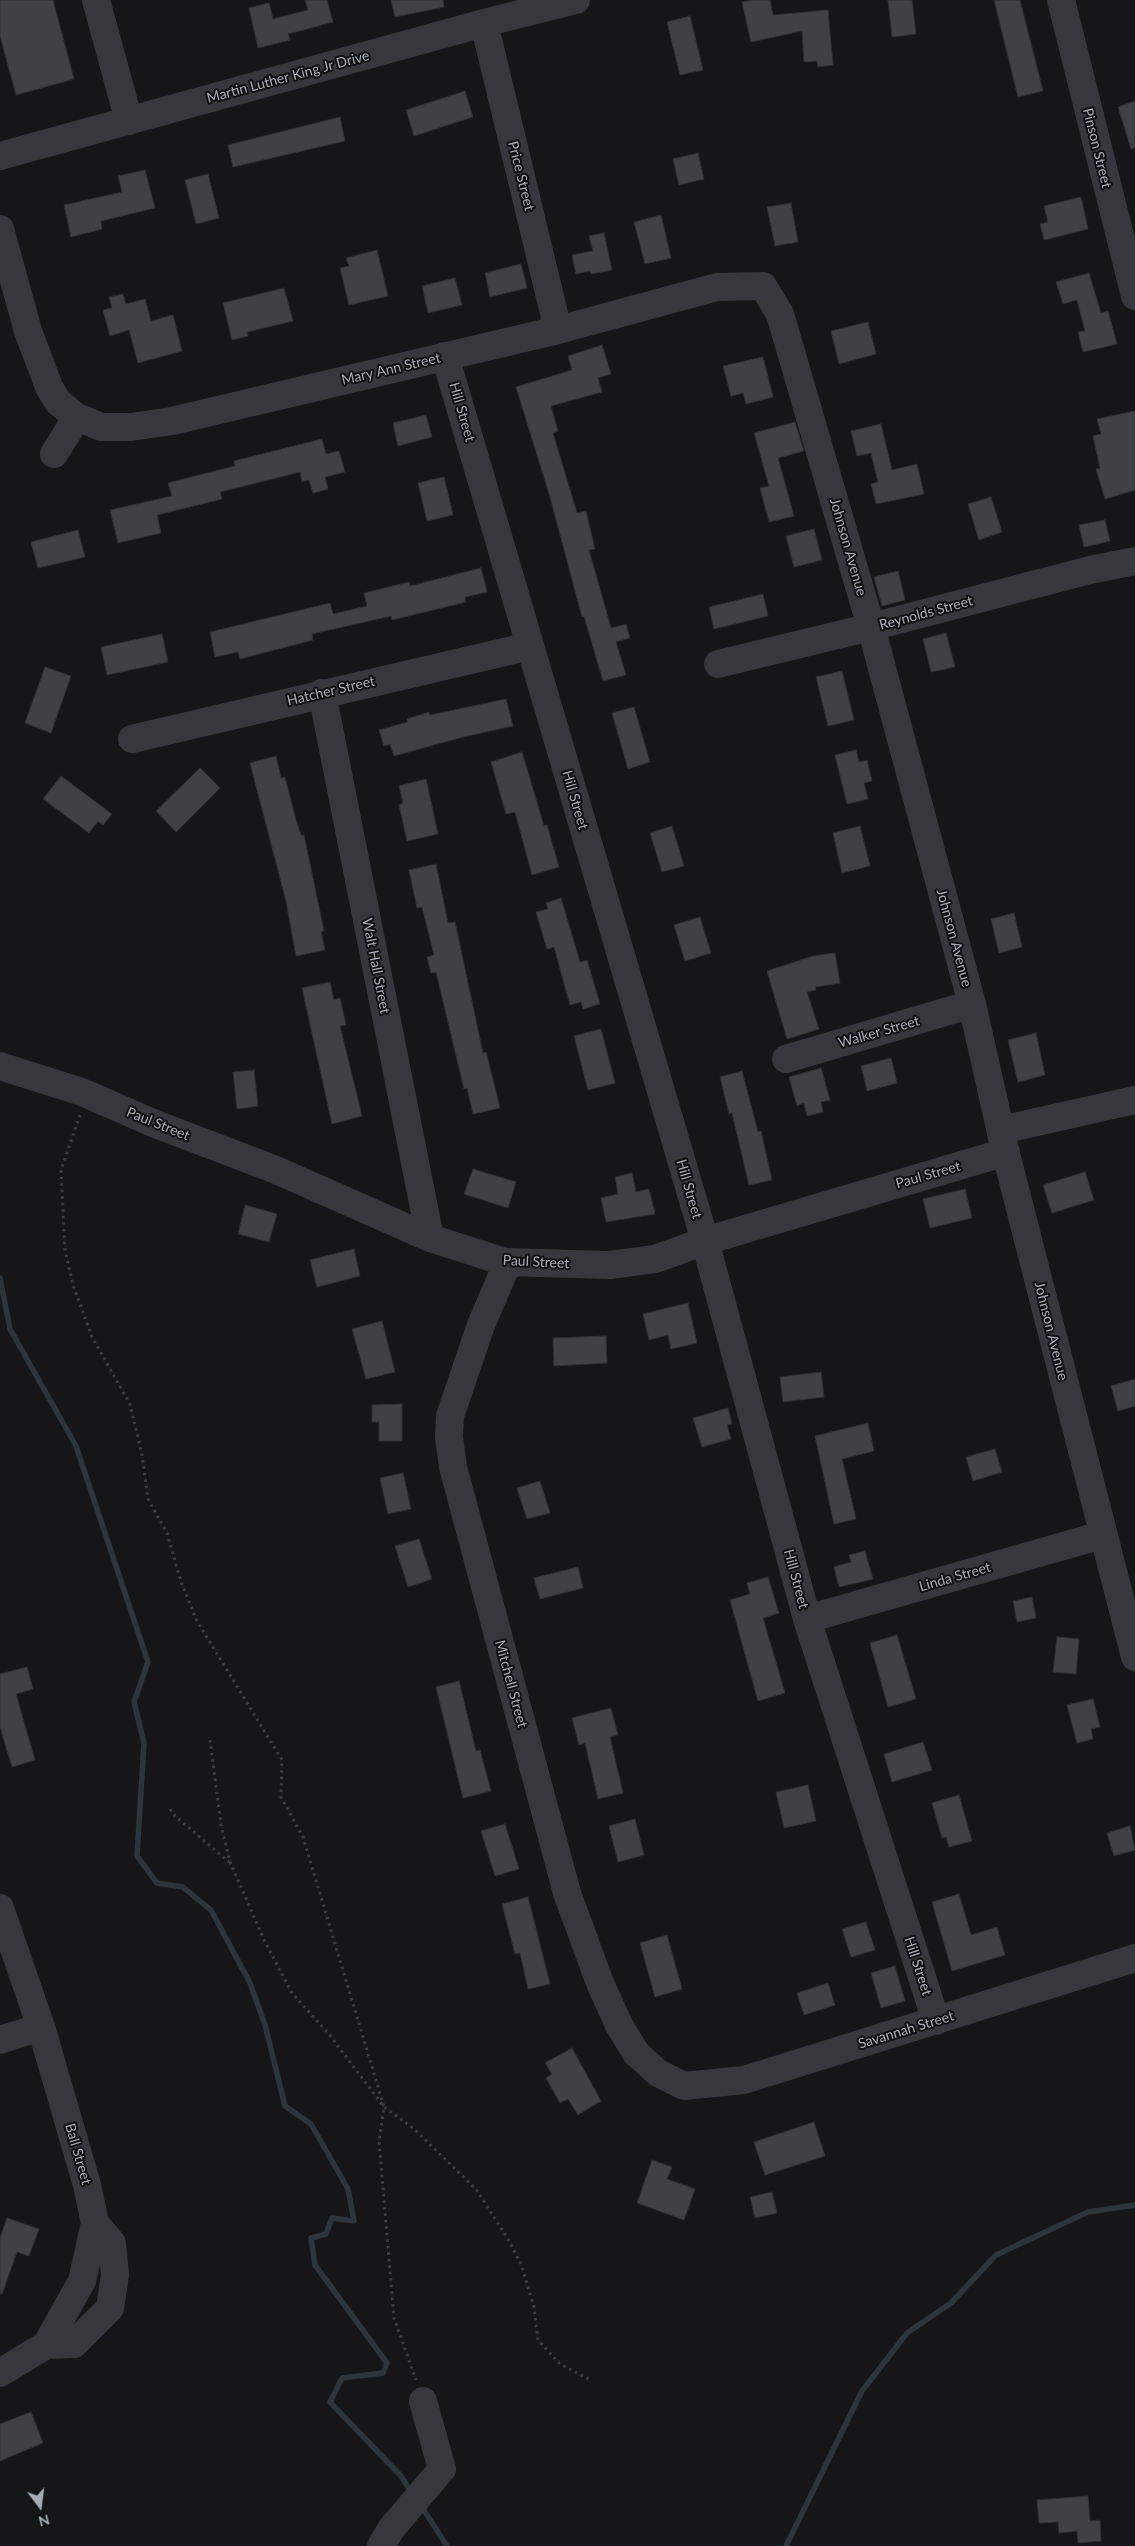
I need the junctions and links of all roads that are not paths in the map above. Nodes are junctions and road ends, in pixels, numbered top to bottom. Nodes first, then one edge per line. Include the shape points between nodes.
1 (96, 0) edge
2 (576, 0) edge
3 (1061, 0) edge
4 (484, 23) junction
5 (129, 121) junction
6 (0, 156) edge
7 (0, 228) edge
8 (1129, 251) edge
9 (703, 291) joint
10 (1135, 296) edge
11 (558, 330) junction
12 (446, 356) junction
13 (77, 418) junction
14 (54, 454) dead end
15 (1135, 561) edge
16 (872, 627) junction
17 (530, 646) junction
18 (718, 664) dead end
19 (322, 693) junction
20 (132, 739) dead end
21 (972, 1004) junction
22 (786, 1059) dead end
23 (0, 1066) edge
24 (1135, 1100) edge
25 (1003, 1141) junction
26 (430, 1238) junction
27 (705, 1241) junction
28 (505, 1262) junction
29 (1102, 1535) junction
30 (807, 1619) junction
31 (1135, 1656) edge
32 (0, 1908) edge
33 (1135, 1958) edge
34 (936, 2021) junction
35 (41, 2027) junction
36 (0, 2040) edge
37 (674, 2081) joint
38 (95, 2223) junction
39 (46, 2345) junction
40 (0, 2373) edge
41 (423, 2401) road end
42 (380, 2546) edge

1 - 5 street
2 - 4 street, Martin Luther King Jr Drive
3 - 8 street, Pinson Street
4 - 5 street, Martin Luther King Jr Drive
4 - 11 street, Price Street
5 - 6 street, Martin Luther King Jr Drive
7 - 13 street, Mary Ann Street via 28,331 49,387 58,402
8 - 10 street, Pinson Street
9 - 11 street, Mary Ann Street
9 - 16 street, Johnson Avenue via 717,287 763,286 780,314
11 - 12 street, Mary Ann Street
12 - 13 street, Mary Ann Street via 164,422 131,427 101,426
12 - 17 street, Hill Street
13 - 14 street
15 - 16 street, Reynolds Street
16 - 18 street, Reynolds Street
16 - 21 street, Johnson Avenue
17 - 19 street, Hatcher Street
17 - 27 street, Hill Street
19 - 20 street, Hatcher Street
19 - 26 street, Walt Hall Street
21 - 22 street, Walker Street
21 - 25 street, Johnson Avenue
23 - 26 street, Paul Street via 82,1092 276,1170
24 - 25 street, Paul Street
25 - 27 street, Paul Street
25 - 29 street, Johnson Avenue
26 - 28 street, Paul Street
27 - 28 street, Paul Street via 655,1259 610,1265
27 - 30 street, Hill Street
28 - 37 street, Mitchell Street via 450,1416 453,1467 567,1893 600,1983 619,2024 636,2053 658,2073
29 - 30 street, Linda Street
29 - 31 street, Johnson Avenue
30 - 34 street, Hill Street
32 - 35 street, Ball Street
33 - 34 street, Savannah Street
34 - 37 street, Savannah Street via 744,2080 684,2086
35 - 36 street
35 - 38 street, Ball Street via 88,2185
38 - 39 street, Ball Street via 82,2281
38 - 39 street via 112,2243 115,2275 110,2308 74,2344
39 - 40 street, Ball Street
41 - 42 street via 442,2469

